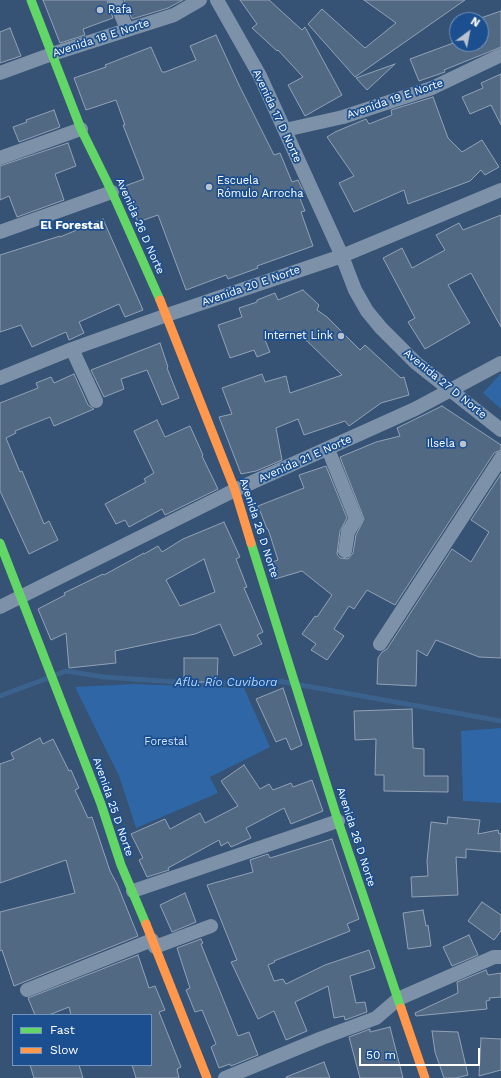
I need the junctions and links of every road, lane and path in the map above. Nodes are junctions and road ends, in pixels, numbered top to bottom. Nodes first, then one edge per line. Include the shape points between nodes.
1 (31, 0) edge
2 (115, 0) edge
3 (200, 0) edge
4 (217, 0) edge
5 (127, 29) junction
6 (52, 54) junction
7 (501, 55) edge
8 (0, 73) edge
9 (81, 129) junction
10 (285, 130) junction
11 (0, 158) edge
12 (501, 190) edge
13 (112, 192) junction
14 (0, 232) edge
15 (342, 256) junction
16 (167, 315) junction
17 (72, 349) junction
18 (501, 363) edge
19 (0, 378) edge
20 (452, 390) junction
21 (96, 401) dead end
22 (501, 430) edge
23 (328, 449) junction
24 (501, 458) edge
25 (235, 490) junction
26 (0, 543) edge
27 (345, 551) dead end
28 (22, 596) junction
29 (0, 607) edge
30 (380, 644) dead end
31 (338, 821) junction
32 (133, 891) junction
33 (211, 926) dead end
34 (153, 944) junction
35 (501, 957) edge
36 (27, 990) dead end
37 (398, 999) junction
38 (207, 1078) edge
39 (225, 1078) edge
40 (425, 1078) edge

1 - 6 street, Avenida 26 D Norte
2 - 5 street
3 - 5 street, Avenida 18 E Norte via 174,15
4 - 10 street, Avenida 17 D Norte via 258,73
5 - 6 street, Avenida 18 E Norte
6 - 8 street, Avenida 18 E Norte
6 - 9 street, Avenida 26 D Norte
7 - 10 street, Avenida 19 E Norte via 432,88 343,117
9 - 11 street
9 - 13 street, Avenida 26 D Norte
10 - 15 street, Avenida 17 D Norte
12 - 15 street, Avenida 20 E Norte
13 - 14 street
13 - 16 street, Avenida 26 D Norte
15 - 16 street, Avenida 20 E Norte
15 - 20 street, Avenida 27 D Norte via 355,290 376,322 416,363
16 - 17 street, Avenida 20 E Norte
16 - 25 street, Avenida 26 D Norte
17 - 19 street, Avenida 20 E Norte
17 - 21 street
18 - 20 street, Avenida 21 E Norte
20 - 22 street, Avenida 27 D Norte
20 - 23 street, Avenida 21 E Norte
23 - 25 street, Avenida 21 E Norte
23 - 27 street via 356,519 348,532
24 - 30 street
25 - 28 street, Avenida 21 E Norte
25 - 31 street, Avenida 26 D Norte
26 - 28 street, Avenida 25 D Norte
28 - 29 street, Avenida 21 E Norte
28 - 32 street, Avenida 25 D Norte via 121,865
31 - 32 street
31 - 37 street, Avenida 26 D Norte
32 - 34 street, Avenida 25 D Norte
33 - 34 street
34 - 36 street
34 - 38 street, Avenida 25 D Norte
35 - 37 street via 494,957
37 - 39 street via 376,1018
37 - 40 street, Avenida 26 D Norte

